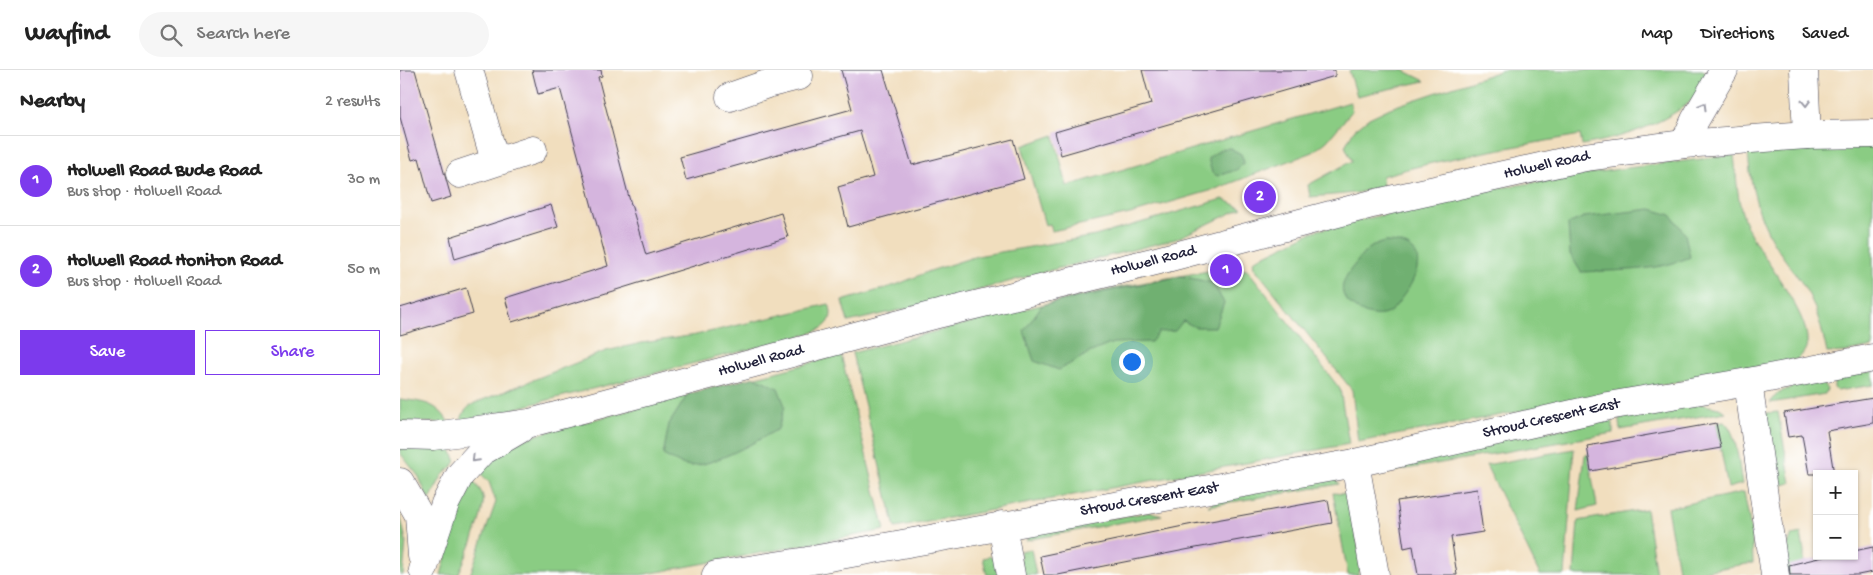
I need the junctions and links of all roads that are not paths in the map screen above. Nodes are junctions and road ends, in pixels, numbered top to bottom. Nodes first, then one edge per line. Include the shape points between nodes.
1 (469, 70) edge
2 (1724, 70) edge
3 (1804, 70) edge
4 (799, 76) dead end
5 (765, 77) edge
6 (730, 96) dead end
7 (1873, 134) edge
8 (1808, 135) junction
9 (1684, 144) junction
10 (532, 150) dead end
11 (495, 162) junction
12 (460, 174) dead end
13 (1873, 358) edge
14 (1748, 382) junction
15 (530, 423) junction
16 (400, 435) edge
17 (1355, 462) junction
18 (400, 482) edge
19 (1002, 525) junction
20 (808, 568) edge
21 (422, 572) edge
22 (716, 575) edge
23 (1011, 575) edge
24 (1375, 575) edge
25 (1775, 575) edge

1 - 11 street
9 -> 2 street
3 -> 8 street
4 - 5 street
5 - 6 street
7 - 8 street, Holwell Road
8 - 9 street, Holwell Road
9 - 15 street, Holwell Road via 1585,157 1372,204 934,315
10 - 11 street
11 - 12 street
13 - 14 street, Stroud Crescent East
14 - 17 street, Stroud Crescent East via 1608,406
14 - 25 street
15 - 16 street, Holwell Road via 433,436
15 -> 21 street, Holwell Road via 482,452 460,475 445,504
17 - 19 street, Stroud Crescent East
17 - 24 street
18 - 21 street via 420,515
19 - 20 street, Stroud Crescent East
19 - 23 street
20 - 22 street, Stroud Crescent East

